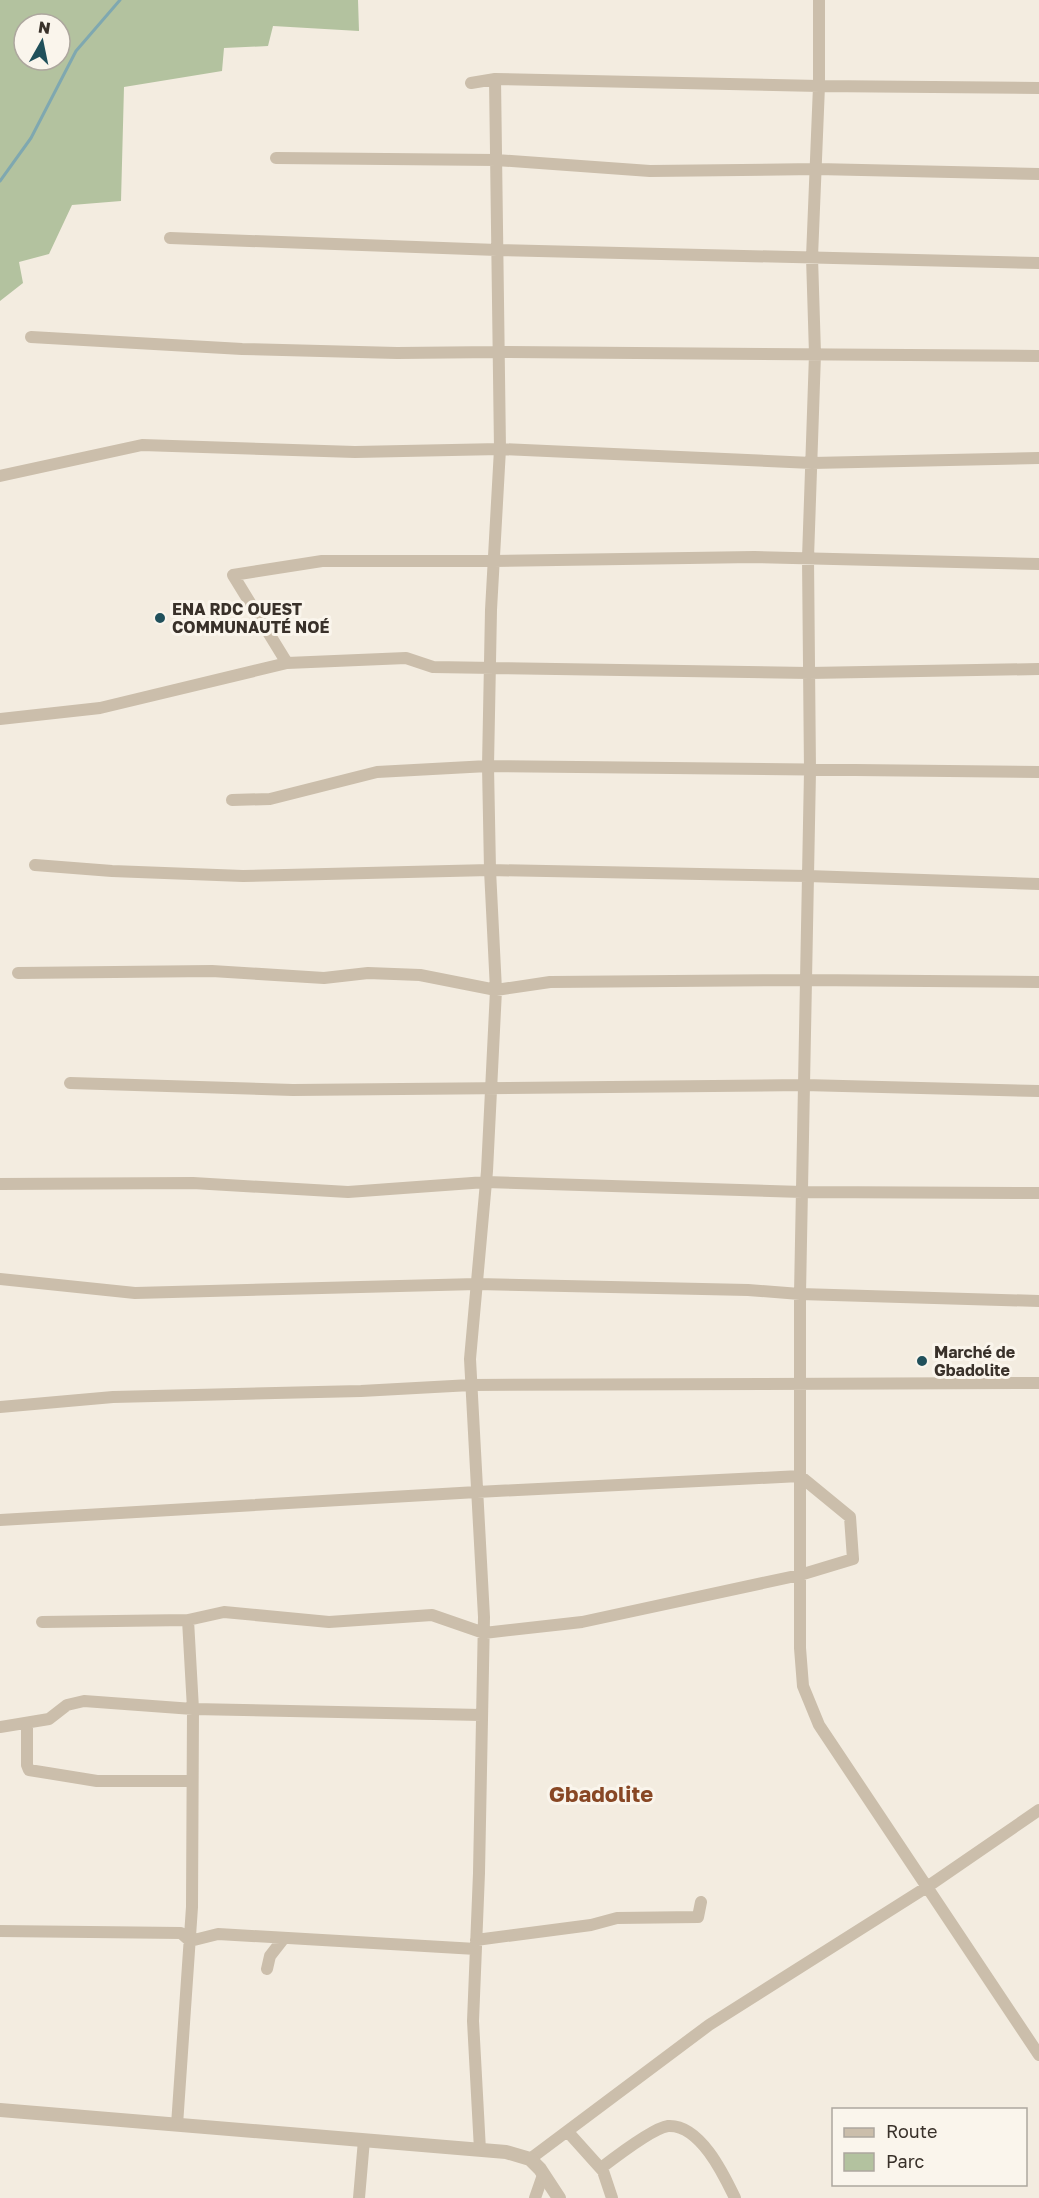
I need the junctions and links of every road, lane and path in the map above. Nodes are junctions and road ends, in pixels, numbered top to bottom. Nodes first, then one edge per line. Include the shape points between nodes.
1 (819, 0) edge
2 (495, 79) junction
3 (471, 83) dead end
4 (819, 86) junction
5 (1039, 88) edge
6 (276, 159) dead end
7 (496, 160) junction
8 (817, 169) junction
9 (1039, 174) edge
10 (170, 238) dead end
11 (497, 250) junction
12 (812, 257) junction
13 (1039, 262) edge
14 (31, 337) dead end
15 (498, 352) junction
16 (815, 354) junction
17 (1039, 356) edge
18 (500, 449) junction
19 (1039, 458) edge
20 (812, 463) junction
21 (0, 476) edge
22 (808, 558) junction
23 (494, 561) junction
24 (1039, 564) edge
25 (287, 663) junction
26 (490, 669) junction
27 (1039, 669) edge
28 (809, 673) junction
29 (0, 719) edge
30 (488, 766) junction
31 (810, 771) junction
32 (1039, 772) edge
33 (232, 800) dead end
34 (35, 865) dead end
35 (490, 870) junction
36 (808, 876) junction
37 (1039, 884) edge
38 (18, 974) dead end
39 (806, 980) junction
40 (1039, 982) edge
41 (496, 990) junction
42 (70, 1083) dead end
43 (804, 1085) junction
44 (491, 1087) junction
45 (1039, 1091) edge
46 (486, 1182) junction
47 (0, 1184) edge
48 (802, 1192) junction
49 (1039, 1193) edge
50 (0, 1279) edge
51 (477, 1284) junction
52 (800, 1294) junction
53 (1039, 1301) edge
54 (1039, 1383) edge
55 (800, 1384) junction
56 (471, 1385) junction
57 (0, 1407) edge
58 (800, 1476) junction
59 (477, 1492) junction
60 (0, 1520) edge
61 (800, 1575) junction
62 (188, 1620) junction
63 (42, 1622) dead end
64 (484, 1632) junction
65 (193, 1709) junction
66 (482, 1715) junction
67 (27, 1724) junction
68 (0, 1727) edge
69 (192, 1781) junction
70 (1039, 1810) edge
71 (927, 1887) junction
72 (701, 1902) dead end
73 (0, 1931) edge
74 (284, 1938) junction
75 (190, 1941) junction
76 (476, 1944) junction
77 (267, 1969) dead end
78 (1039, 2055) edge
79 (0, 2110) edge
80 (177, 2125) junction
81 (568, 2132) junction
82 (364, 2140) junction
83 (480, 2150) junction
84 (530, 2159) junction
85 (601, 2168) junction
86 (543, 2175) junction
87 (359, 2198) edge
88 (535, 2198) edge
89 (559, 2198) edge
90 (612, 2198) edge
91 (735, 2198) edge

1 - 4 street
2 - 3 street
2 - 4 street
2 - 7 street
4 - 5 street
4 - 8 street
6 - 7 street
7 - 8 street via 650,171
7 - 11 street
8 - 9 street
8 - 12 street
10 - 11 street
11 - 12 street
11 - 15 street
12 - 13 street
12 - 16 street
14 - 15 street via 242,349
15 - 16 street
15 - 18 street
16 - 17 street
16 - 20 street
18 - 20 street
18 - 21 street via 355,452 142,445
18 - 23 street
19 - 20 street
20 - 22 street
22 - 23 street
22 - 24 street
22 - 28 street
23 - 25 street via 322,561 233,575
23 - 26 street
25 - 26 street via 406,658 433,667
25 - 29 street via 100,708
26 - 28 street
26 - 30 street
27 - 28 street
28 - 31 street
30 - 31 street
30 - 33 street via 377,772 270,799
30 - 35 street
31 - 32 street
31 - 36 street
34 - 35 street via 243,876
35 - 36 street
35 - 41 street
36 - 37 street
36 - 39 street
38 - 41 street via 212,971 324,978 368,973 420,975
39 - 40 street
39 - 41 street via 550,982
39 - 43 street
41 - 44 street
42 - 44 street via 293,1090
43 - 44 street
43 - 45 street
43 - 48 street
44 - 46 street
46 - 47 street via 348,1192 193,1184
46 - 48 street
46 - 51 street
48 - 49 street
48 - 52 street
50 - 51 street via 135,1293
51 - 52 street
51 - 56 street
52 - 53 street
52 - 55 street
54 - 55 street
55 - 56 street
55 - 58 street
56 - 57 street via 113,1397
56 - 59 street
58 - 59 street
58 - 61 street
58 - 61 street via 850,1517 853,1559
59 - 60 street
59 - 64 street
61 - 64 street via 582,1622
61 - 71 street via 803,1686 819,1725
62 - 63 street
62 - 64 street via 224,1612 329,1622 432,1615
62 - 65 street
64 - 66 street
65 - 66 street
65 - 67 street via 84,1701 49,1719
65 - 69 street
66 - 76 street
67 - 68 street
67 - 69 street via 29,1770 97,1781
69 - 75 street
70 - 71 street
71 - 78 street
71 - 81 street via 709,2025
72 - 76 street via 698,1917 617,1918
73 - 75 street via 181,1933
74 - 75 street via 218,1934
74 - 76 street
74 - 77 street via 270,1956
75 - 80 street
76 - 83 street via 473,2021
79 - 80 street
80 - 82 street
81 - 84 street
81 - 85 street
82 - 83 street
82 - 87 street
83 - 84 street
84 - 86 street
85 - 90 street
85 - 91 street via 669,2126 688,2132 704,2145
86 - 88 street
86 - 89 street

